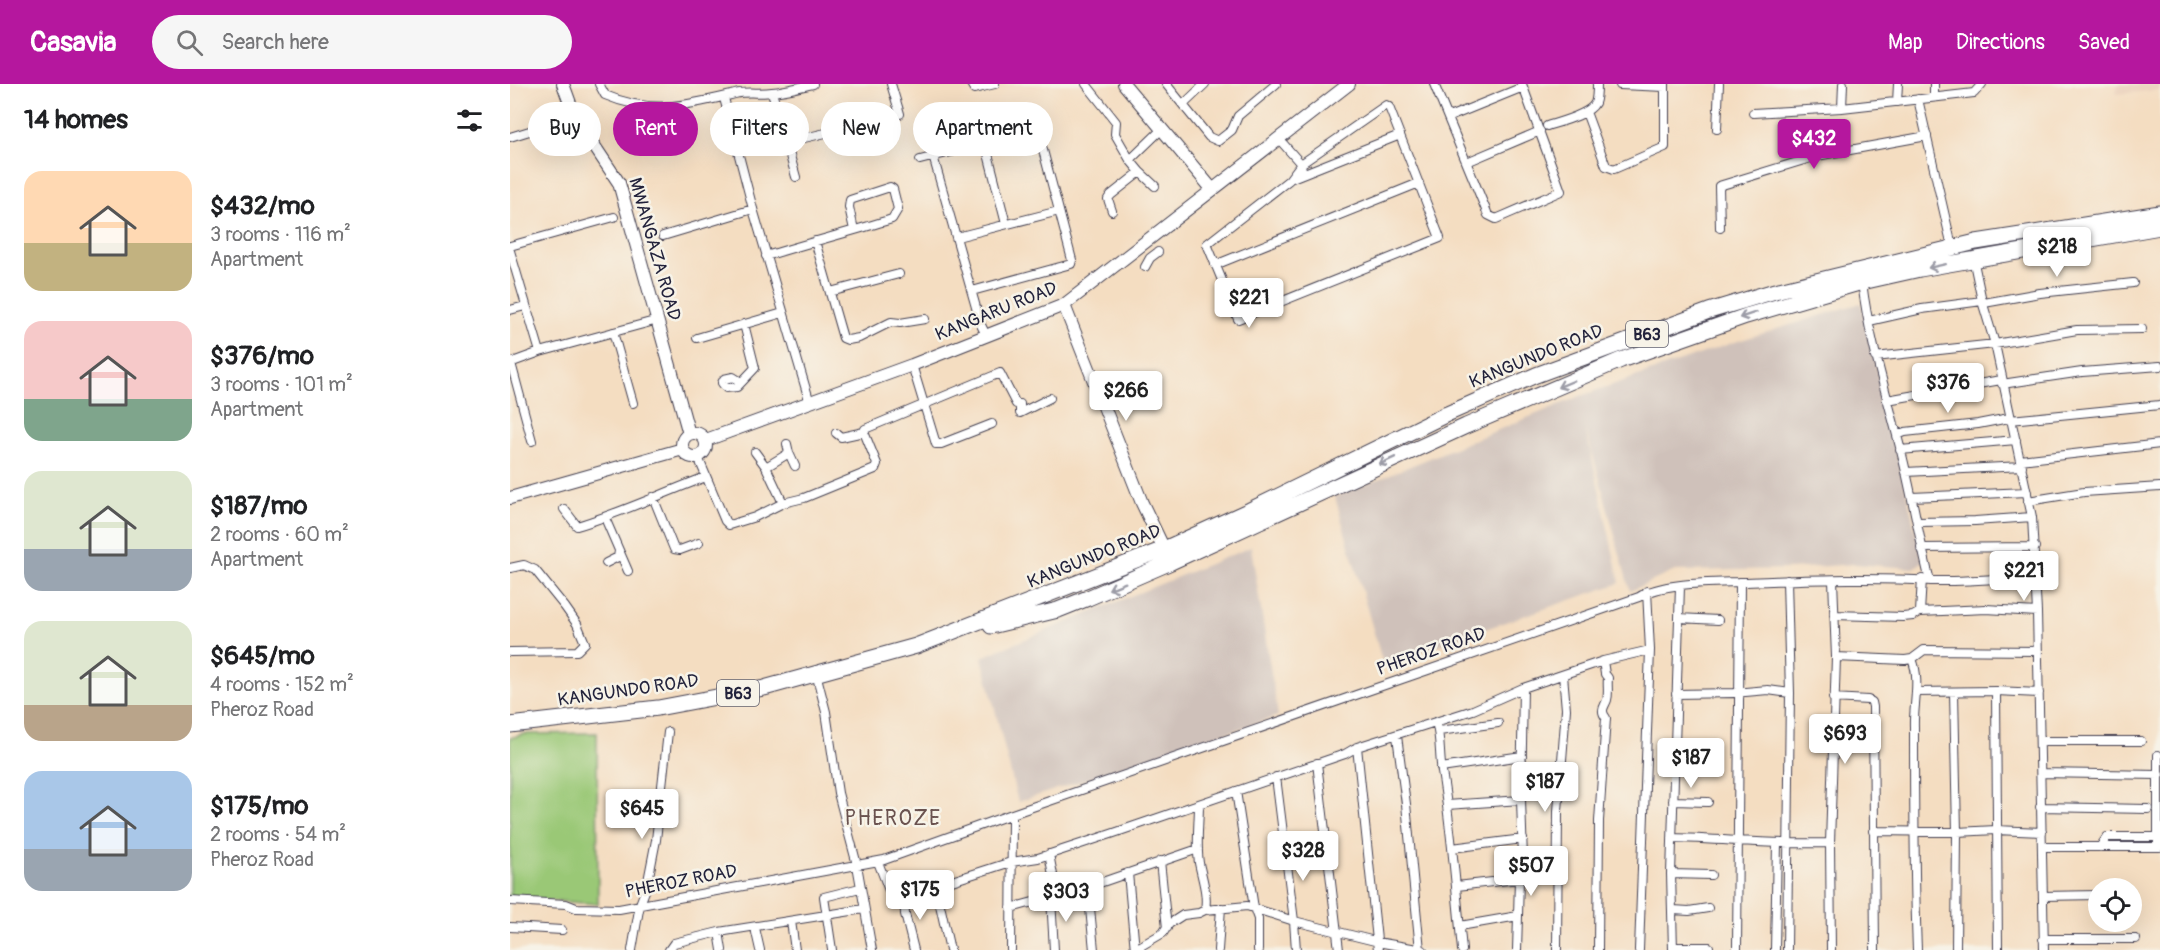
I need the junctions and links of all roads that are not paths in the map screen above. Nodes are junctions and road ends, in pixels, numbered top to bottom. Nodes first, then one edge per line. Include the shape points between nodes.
1 (562, 84) edge
2 (599, 84) edge
3 (813, 84) edge
4 (891, 84) edge
5 (971, 84) edge
6 (1086, 84) edge
7 (1124, 84) edge
8 (1166, 84) edge
9 (1205, 84) edge
10 (1276, 84) edge
11 (1349, 84) edge
12 (1434, 84) edge
13 (1597, 84) edge
14 (1719, 84) edge
15 (1843, 84) edge
16 (1898, 84) edge
17 (1934, 84) edge
18 (1982, 84) edge
19 (989, 85) edge
20 (1665, 85) edge
21 (1523, 86) edge
22 (1620, 86) dead end
23 (772, 92) junction
24 (1934, 97) junction
25 (724, 98) junction
26 (1918, 99) junction
27 (569, 102) edge
28 (775, 102) edge
29 (896, 102) edge
30 (1897, 102) junction
31 (1184, 104) junction
32 (1842, 108) junction
33 (1586, 112) junction
34 (1753, 114) dead end
35 (1449, 117) junction
36 (1544, 129) junction
37 (1717, 129) dead end
38 (1161, 130) junction
39 (528, 131) edge
40 (1400, 135) junction
41 (1927, 136) junction
42 (510, 137) edge
43 (1279, 140) junction
44 (601, 156) edge
45 (791, 156) edge
46 (933, 156) joint
47 (989, 156) edge
48 (1045, 156) edge
49 (920, 160) dead end
50 (1130, 160) junction
51 (1467, 162) junction
52 (1302, 169) junction
53 (1140, 172) junction
54 (796, 177) dead end
55 (1419, 183) junction
56 (1155, 186) dead end
57 (1212, 189) junction
58 (753, 209) junction
59 (1059, 211) junction
60 (1112, 211) dead end
61 (2160, 213) edge
62 (614, 217) dead end
63 (1006, 224) junction
64 (2160, 227) edge
65 (1720, 228) dead end
66 (854, 230) junction
67 (663, 236) dead end
68 (957, 237) junction
69 (815, 241) junction
70 (510, 248) edge
71 (1954, 248) junction
72 (1158, 252) dead end
73 (766, 256) junction
74 (1973, 258) junction
75 (1215, 265) junction
76 (1145, 267) dead end
77 (899, 274) dead end
78 (1862, 282) junction
79 (2133, 283) dead end
80 (972, 291) junction
81 (830, 292) junction
82 (1983, 302) junction
83 (1064, 305) junction
84 (525, 306) junction
85 (510, 310) edge
86 (783, 314) junction
87 (926, 319) dead end
88 (658, 320) junction
89 (1869, 321) junction
90 (744, 324) junction
91 (2142, 329) dead end
92 (614, 332) junction
93 (986, 334) junction
94 (697, 338) dead end
95 (1995, 344) junction
96 (540, 352) junction
97 (1875, 357) junction
98 (510, 363) edge
99 (912, 365) junction
100 (2160, 366) edge
101 (741, 382) dead end
102 (2002, 382) junction
103 (1050, 398) dead end
104 (1887, 400) junction
105 (633, 403) dead end
106 (810, 403) junction
107 (925, 404) junction
108 (2160, 405) edge
109 (2010, 419) junction
110 (992, 424) dead end
111 (864, 432) junction
112 (836, 433) dead end
113 (689, 434) junction
114 (1897, 435) junction
115 (706, 440) junction
116 (2016, 440) junction
117 (532, 441) dead end
118 (2160, 444) edge
119 (683, 449) junction
120 (1900, 450) junction
121 (755, 452) dead end
122 (698, 457) junction
123 (2021, 463) junction
124 (795, 466) dead end
125 (766, 467) junction
126 (1906, 472) junction
127 (706, 477) junction
128 (2160, 487) edge
129 (653, 497) junction
130 (1912, 497) junction
131 (2028, 497) junction
132 (510, 498) edge
133 (783, 503) junction
134 (564, 509) dead end
135 (2032, 517) junction
136 (605, 518) junction
137 (1918, 522) junction
138 (699, 543) dead end
139 (2035, 547) junction
140 (1921, 548) junction
141 (1164, 549) junction
142 (619, 550) junction
143 (606, 563) dead end
144 (510, 568) edge
145 (628, 571) dead end
146 (2036, 576) junction
147 (1833, 579) junction
148 (1787, 580) junction
149 (1926, 580) junction
150 (1740, 582) junction
151 (1680, 586) junction
152 (1647, 591) junction
153 (1920, 612) junction
154 (2037, 612) junction
155 (1834, 615) junction
156 (1679, 618) junction
157 (1718, 620) dead end
158 (959, 631) junction
159 (1650, 650) junction
160 (2038, 651) junction
161 (510, 652) edge
162 (1836, 657) junction
163 (1912, 659) junction
164 (1603, 661) junction
165 (816, 672) junction
166 (1563, 675) junction
167 (1523, 688) junction
168 (1996, 691) junction
169 (1916, 692) junction
170 (1954, 692) junction
171 (1738, 693) junction
172 (1790, 693) junction
173 (2039, 693) junction
174 (1676, 694) junction
175 (1833, 698) junction
176 (1498, 723) dead end
177 (510, 725) edge
178 (1437, 726) junction
179 (668, 732) dead end
180 (1396, 736) junction
181 (2040, 741) junction
182 (2141, 741) dead end
183 (1356, 747) junction
184 (2158, 755) dead end
185 (1522, 756) junction
186 (1317, 763) junction
187 (1441, 768) junction
188 (2041, 773) junction
189 (2159, 775) edge
190 (1276, 777) junction
191 (1236, 791) junction
192 (1521, 800) junction
193 (1673, 801) junction
194 (1708, 802) dead end
195 (1199, 804) junction
196 (1447, 805) junction
197 (2040, 807) junction
198 (2148, 809) dead end
199 (1012, 814) junction
200 (1996, 830) junction
201 (1874, 831) junction
202 (1915, 831) junction
203 (1957, 832) junction
204 (2042, 832) junction
205 (2159, 837) edge
206 (1672, 838) junction
207 (1523, 839) junction
208 (1738, 840) junction
209 (1777, 843) junction
210 (1830, 843) junction
211 (1788, 845) junction
212 (2042, 847) junction
213 (2100, 847) junction
214 (2159, 847) edge
215 (1452, 848) junction
216 (1198, 849) junction
217 (1050, 854) junction
218 (1160, 861) junction
219 (878, 862) junction
220 (1011, 862) junction
221 (857, 865) junction
222 (1128, 873) junction
223 (1671, 874) junction
224 (1711, 875) dead end
225 (1519, 879) junction
226 (1457, 886) junction
227 (936, 887) junction
228 (1088, 887) junction
229 (860, 888) junction
230 (2088, 895) edge
231 (904, 896) junction
232 (2043, 896) junction
233 (1054, 897) junction
234 (510, 901) edge
235 (639, 904) junction
236 (1011, 908) junction
237 (1221, 908) junction
238 (1254, 908) junction
239 (1708, 908) dead end
240 (864, 909) junction
241 (1204, 910) junction
242 (1673, 910) junction
243 (826, 915) junction
244 (1518, 915) junction
245 (791, 921) junction
246 (1294, 921) junction
247 (1460, 926) junction
248 (510, 927) edge
249 (1167, 927) junction
250 (755, 928) junction
251 (562, 930) dead end
252 (1338, 930) junction
253 (719, 932) junction
254 (2043, 939) junction
255 (2136, 939) dead end
256 (686, 945) edge
257 (1378, 945) edge
258 (1709, 947) dead end
259 (1421, 949) edge
260 (1673, 949) edge
261 (632, 950) edge
262 (669, 950) edge
263 (722, 950) edge
264 (760, 950) edge
265 (795, 950) edge
266 (832, 950) edge
267 (872, 950) edge
268 (914, 950) edge
269 (950, 950) edge
270 (1011, 950) edge
271 (1054, 950) edge
272 (1094, 950) edge
273 (1135, 950) edge
274 (1218, 950) edge
275 (1257, 950) edge
276 (1296, 950) edge
277 (1339, 950) edge
278 (1462, 950) edge
279 (1517, 950) edge
280 (1557, 950) edge
281 (1598, 950) edge
282 (1639, 950) edge
283 (1737, 950) edge
284 (1775, 950) edge
285 (1787, 950) edge
286 (1831, 950) edge
287 (1875, 950) edge
288 (1917, 950) edge
289 (1956, 950) edge
290 (1998, 950) edge
291 (2044, 950) edge

1 - 27 main road, MWANGAZA ROAD
2 - 25 street via 605,95 641,106 683,106
3 - 23 street
4 - 29 street
5 - 19 street via 974,89
6 - 50 street via 1116,122 1115,135
7 - 38 main road
8 - 31 street
9 - 31 street
10 - 31 street via 1238,116 1232,130 1218,141 1209,137
11 - 43 main road, KANGARU ROAD
12 - 35 street
13 - 33 street via 1596,101
14 - 37 street
15 - 32 street
16 - 30 street
17 - 24 street
18 - 24 street via 1974,93
20 - 22 street
20 - 33 street via 1665,147 1614,169 1606,166
21 - 35 street
21 - 36 street
23 - 25 street via 747,92
23 - 28 street
24 - 26 street
25 - 58 street
26 - 30 street
26 - 41 street
30 - 32 street
32 - 34 street
33 - 36 street
35 - 51 street
36 - 51 street
36 - 51 street via 1560,193 1496,219 1486,210
38 - 50 street
38 - 57 main road
39 - 42 street
40 - 52 street
40 - 52 street via 1389,107 1384,106
40 - 55 street
41 - 65 street via 1816,156 1719,186
41 - 71 street
43 - 52 street
43 - 57 main road, KANGARU ROAD
44 - 88 main road, MWANGAZA ROAD via 619,183
45 - 54 street
46 - 49 street
46 - 68 street
47 - 63 street
48 - 59 street
50 - 53 street
52 - 75 street via 1207,244
53 - 56 street
53 - 60 street via 1110,195
55 - 75 street
55 - 75 street via 1440,238 1251,315 1237,318
57 - 83 main road, KANGARU ROAD
58 - 67 street
58 - 73 street
59 - 63 street
59 - 80 street via 1071,264
61 - 71 highway, KANGUNDO ROAD / B63
62 - 70 street
63 - 68 street
64 - 74 highway, KANGUNDO ROAD / B63
66 - 66 street via 892,219 898,209 893,189 850,200
66 - 69 street
68 - 80 street
69 - 73 street
69 - 81 street
70 - 84 street
71 - 141 highway, KANGUNDO ROAD / B63 via 1709,311 1536,375
72 - 76 street
73 - 86 street
74 -> 78 highway, KANGUNDO ROAD / B63
74 - 82 street
77 - 81 street
78 - 89 street
78 -> 158 highway, KANGUNDO ROAD / B63 via 1746,316 1621,360 1424,444 1058,610
79 - 82 street
80 - 93 street
81 - 87 street via 846,340 891,322
82 - 89 street via 1922,309
82 - 95 street
83 - 93 main road, KANGARU ROAD
83 - 141 main road
84 - 85 street
84 - 96 street
86 - 90 street
86 - 106 street
88 - 92 street
88 - 113 main road, MWANGAZA ROAD
89 - 97 street
90 - 94 street
90 - 101 street via 755,368
91 - 95 street via 2077,330
92 - 96 street
92 - 105 street
93 - 99 main road, KANGARU ROAD
95 - 97 street
95 - 102 street
96 - 98 street
97 - 104 street
98 - 117 street
99 - 106 main road, KANGARU ROAD
99 - 107 street
100 - 102 street
102 - 104 street
102 - 109 street
103 - 107 street via 1020,413 1020,404 1000,373
104 - 114 street
106 - 115 main road, KANGARU ROAD
107 - 110 street via 938,445
107 - 111 street
108 - 109 street
109 - 114 street
109 - 116 street
111 - 112 street via 841,437
111 - 133 street via 877,464 875,469
113 - 115 main road via 696,433
113 - 119 main road via 682,442
114 - 120 street
115 - 122 main road via 707,448
116 - 120 street
116 - 123 street
118 - 123 street
119 - 122 main road via 687,455
119 - 132 main road
120 - 126 street
121 - 125 street
122 - 127 street
123 - 126 street
123 - 131 street
124 - 125 street via 788,448
125 - 133 street
126 - 130 street
127 - 129 street
127 - 133 street via 729,525
128 - 131 street
129 - 136 street
129 - 138 street via 674,549
130 - 131 street
130 - 137 street
131 - 135 street
134 - 136 street via 577,526
135 - 137 street
135 - 139 street
136 - 142 street
137 - 140 street
139 - 140 street
139 - 146 street
140 - 149 street
141 - 158 highway, KANGUNDO ROAD / B63
142 - 143 street via 618,557
142 - 145 street
144 - 161 street via 524,565 535,570 577,624 585,643 577,651
146 - 149 street, PHEROZ ROAD
146 - 154 street
147 - 148 street, PHEROZ ROAD
147 - 149 street, PHEROZ ROAD
147 - 155 street
148 - 150 street, PHEROZ ROAD
148 - 172 street
149 - 153 street
150 - 151 street, PHEROZ ROAD
150 - 171 street
151 - 152 street, PHEROZ ROAD
151 - 156 street
152 - 159 street
152 - 199 street, PHEROZ ROAD via 1639,597
153 - 154 street
153 - 155 street via 1903,617
154 - 160 street
155 - 162 street
156 - 157 street
156 - 174 street
158 - 165 highway, KANGUNDO ROAD / B63
159 - 164 street
159 - 282 street
160 - 163 street via 1924,650
160 - 173 street
162 - 163 street
162 - 175 street
163 - 169 street
164 - 166 street
164 - 281 street via 1608,678 1607,701 1602,706 1606,718 1599,821
165 - 177 highway, KANGUNDO ROAD / B63 via 764,688 658,708
165 - 221 street via 838,793
166 - 167 street
166 - 280 street via 1566,709 1558,811
167 - 178 street
167 - 185 street
168 - 170 street
168 - 173 street
168 - 200 street
169 - 170 street
169 - 202 street
170 - 203 street
171 - 172 street
171 - 174 street
171 - 208 street
172 - 211 street
173 - 181 street
174 - 193 street
175 - 201 street via 1868,700 1873,704
175 - 210 street
176 - 178 street
178 - 180 street
178 - 187 street
179 - 235 street via 656,840 647,886
180 - 183 street
180 - 259 street
181 - 182 street
181 - 188 street
183 - 186 street
183 - 257 street
184 - 189 street
185 - 187 street
185 - 192 street
186 - 190 street
186 - 252 street
187 - 196 street
188 - 189 street
188 - 197 street
189 - 205 street
190 - 191 street
190 - 246 street
191 - 195 street
191 - 238 street
192 - 196 street
192 - 207 street
193 - 194 street
193 - 206 street
195 - 216 street
195 - 217 street
196 - 215 street
197 - 198 street
197 - 204 street
199 - 219 street, PHEROZ ROAD
199 - 220 street
200 - 203 street
200 - 204 street
200 - 290 street
201 - 202 street
201 - 287 street
202 - 203 street
202 - 288 street
203 - 289 street
204 - 212 street
205 - 213 street via 2107,837
205 - 214 street
206 - 208 street
206 - 223 street
207 - 215 street
207 - 225 street
208 - 209 street
208 - 283 street
209 - 211 street
209 - 284 street
210 - 211 street
210 - 286 street
211 - 285 street
212 - 213 street
212 - 232 street
213 - 214 street
215 - 226 street
216 - 218 street
216 - 241 street via 1206,891
217 - 220 street
217 - 233 street
218 - 222 street
218 - 249 street
219 - 221 street, PHEROZ ROAD
219 - 231 street via 892,898
220 - 227 street
220 - 236 street
221 - 229 street
221 - 235 street, PHEROZ ROAD
222 - 228 street
222 - 273 street
223 - 224 street
223 - 242 street
225 - 226 street
225 - 244 street
226 - 247 street
227 - 231 street
227 - 269 street
228 - 233 street
228 - 272 street
229 - 240 street
229 - 243 street via 826,895
230 - 232 street
231 - 268 street
232 - 254 street
233 - 236 street
233 - 271 street
234 - 235 street, PHEROZ ROAD via 597,910
235 - 261 street
236 - 270 street
237 - 238 street
237 - 241 street
237 - 274 street
238 - 246 street
238 - 275 street via 1258,919
239 - 242 street
240 - 243 street
240 - 267 street
241 - 249 street via 1183,915
242 - 260 street
243 - 245 street
243 - 266 street
244 - 247 street
244 - 279 street
245 - 250 street
245 - 265 street
246 - 252 street
246 - 276 street
247 - 278 street
248 - 251 street
249 - 273 street
250 - 253 street
250 - 264 street
252 - 257 street
252 - 277 street
253 - 256 street
253 - 263 street
254 - 255 street
254 - 291 street
256 - 262 street via 674,943
257 - 259 street
258 - 260 street

